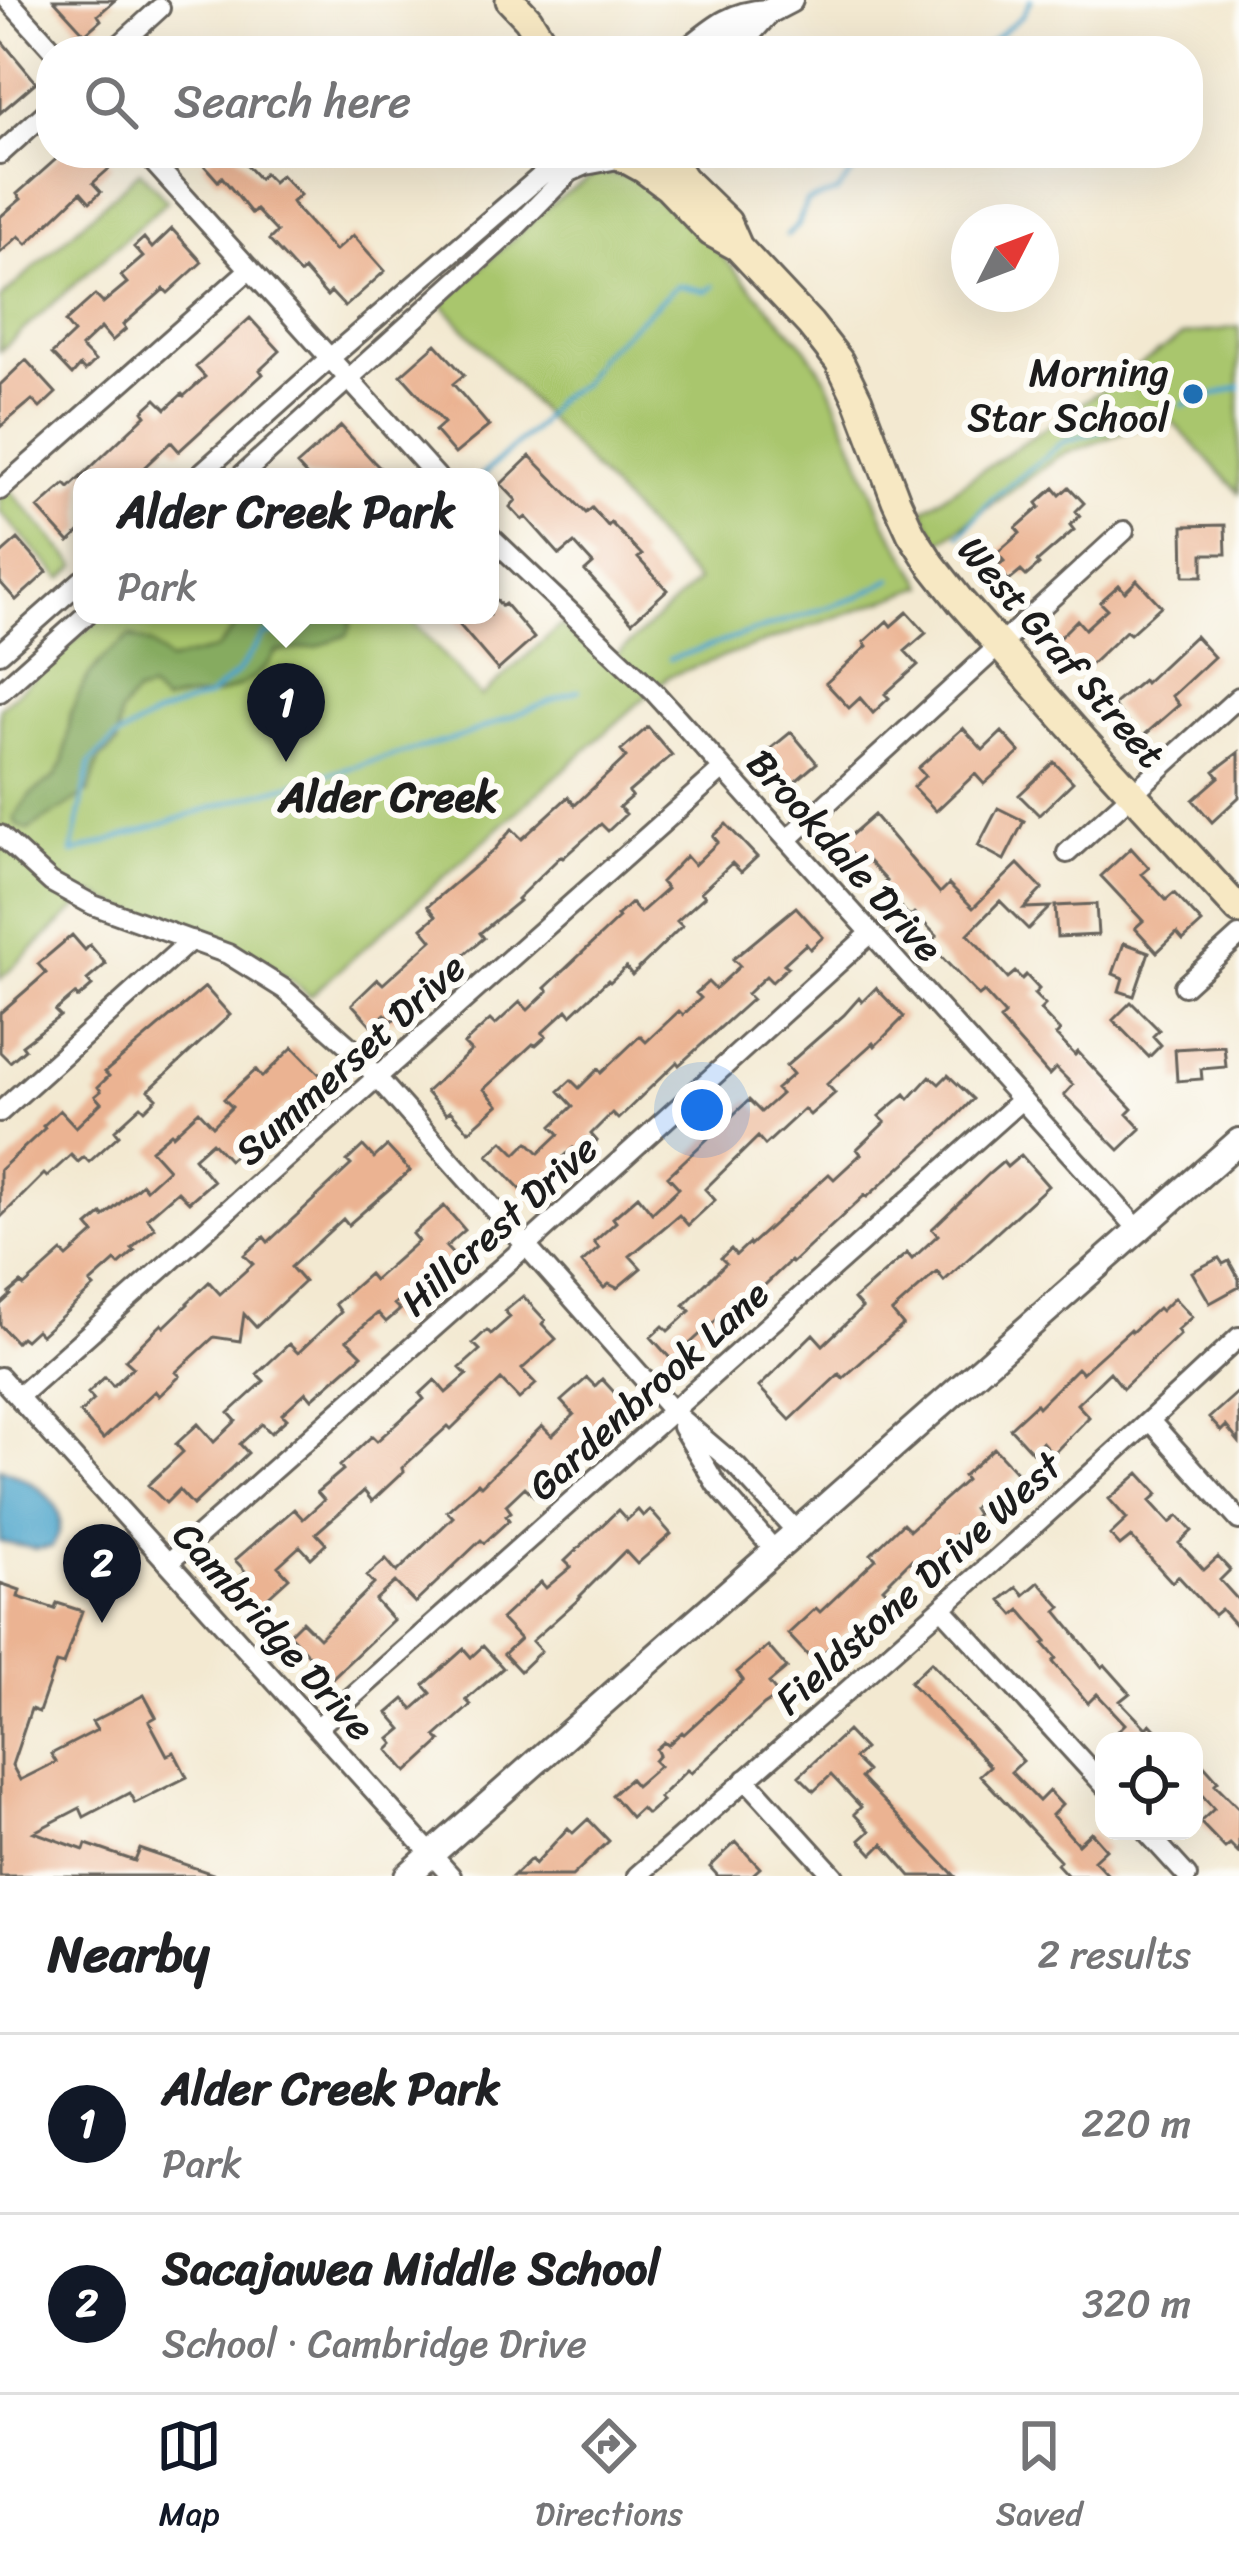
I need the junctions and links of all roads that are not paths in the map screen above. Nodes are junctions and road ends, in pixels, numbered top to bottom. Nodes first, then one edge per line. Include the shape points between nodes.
1 (8, 0) edge
2 (779, 6) edge
3 (160, 8) dead end
4 (519, 9) edge
5 (40, 36) edge
6 (129, 36) edge
7 (538, 36) edge
8 (555, 36) edge
9 (707, 36) edge
10 (740, 36) edge
11 (36, 122) edge
12 (0, 154) edge
13 (159, 168) edge
14 (549, 168) edge
15 (580, 168) edge
16 (642, 168) edge
17 (676, 168) edge
18 (739, 247) junction
19 (250, 269) junction
20 (329, 358) junction
21 (349, 379) junction
22 (207, 468) edge
23 (250, 468) edge
24 (429, 468) edge
25 (0, 490) edge
26 (1124, 531) dead end
27 (499, 544) edge
28 (73, 588) edge
29 (76, 624) edge
30 (1000, 646) junction
31 (0, 653) edge
32 (0, 692) edge
33 (1239, 697) edge
34 (723, 769) junction
35 (1132, 794) junction
36 (0, 835) edge
37 (787, 840) junction
38 (1067, 853) dead end
39 (1239, 910) edge
40 (871, 933) junction
41 (1239, 936) edge
42 (191, 940) junction
43 (1184, 986) dead end
44 (379, 1079) junction
45 (1021, 1100) junction
46 (0, 1112) edge
47 (1239, 1141) edge
48 (1138, 1229) junction
49 (527, 1245) junction
50 (1239, 1336) edge
51 (0, 1377) edge
52 (18, 1397) junction
53 (674, 1413) junction
54 (1150, 1421) junction
55 (1239, 1520) edge
56 (797, 1532) junction
57 (776, 1551) junction
58 (168, 1563) junction
59 (942, 1608) junction
60 (317, 1728) junction
61 (1095, 1775) edge
62 (746, 1779) junction
63 (1154, 1840) edge
64 (431, 1855) junction
65 (407, 1876) edge
66 (451, 1876) edge
67 (637, 1876) edge
68 (834, 1876) edge
69 (1187, 1876) edge

1 - 5 street
2 - 9 street via 743,14
2 - 10 street
3 - 6 street
4 - 7 main road
4 - 8 main road
11 - 12 street
13 - 19 street
14 - 20 street
15 - 21 street
16 - 18 main road, West Graf Street via 711,232
17 - 18 main road, West Graf Street via 727,222
18 - 30 main road, West Graf Street via 839,362 911,533
19 - 20 street
19 - 25 street
20 - 21 street
20 - 22 street
21 - 23 street
21 - 24 street
26 - 30 street
27 - 34 street, Brookdale Drive
28 - 31 street
29 - 32 street
30 - 35 main road, West Graf Street
30 - 37 street
33 - 35 street
34 - 37 street, Brookdale Drive
34 - 44 street, Summerset Drive
35 - 38 street
35 - 39 main road, West Graf Street
36 - 42 street via 51,882
37 - 40 street, Brookdale Drive
40 - 45 street, Brookdale Drive
40 - 49 street, Hillcrest Drive
41 - 43 street
42 - 44 street via 284,989
42 - 46 street
44 - 49 street
44 - 52 street, Summerset Drive
45 - 48 street, Brookdale Drive
45 - 53 street, Gardenbrook Lane
47 - 48 street
48 - 56 street
49 - 53 street
49 - 58 street, Hillcrest Drive
50 - 54 street, Fieldstone Drive West
51 - 52 street, Cambridge Drive
52 - 58 street, Cambridge Drive
53 - 56 street
53 - 57 street via 716,1484
53 - 60 street, Gardenbrook Lane
54 - 55 street
54 - 59 street, Fieldstone Drive West
56 - 57 street
57 - 64 street
58 - 60 street, Cambridge Drive
59 - 61 street
59 - 62 street, Fieldstone Drive West
60 - 64 street, Cambridge Drive
62 - 67 street, Fieldstone Drive West
62 - 68 street
63 - 69 street
64 - 65 street
64 - 66 street, Cambridge Drive

